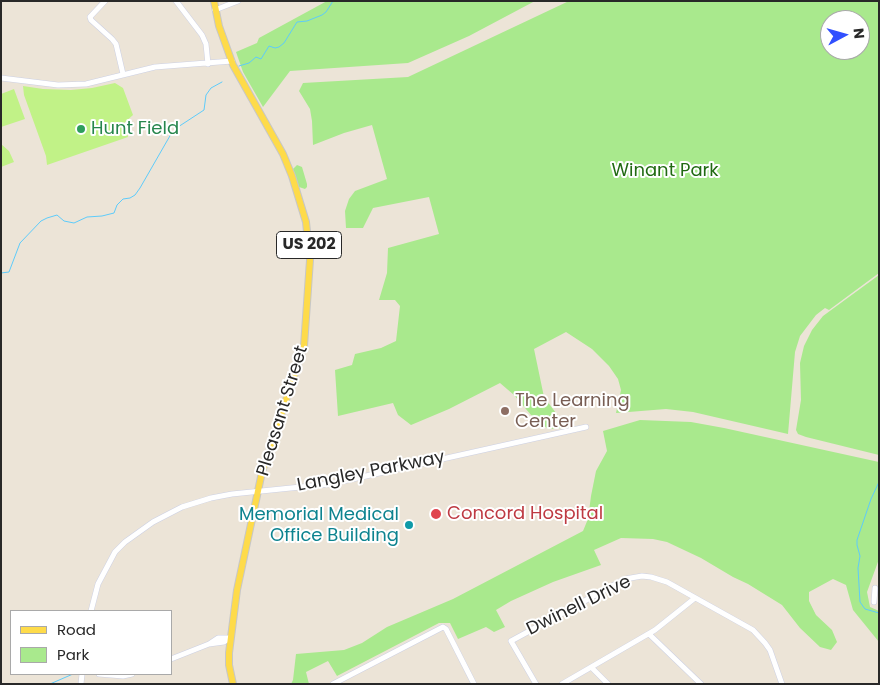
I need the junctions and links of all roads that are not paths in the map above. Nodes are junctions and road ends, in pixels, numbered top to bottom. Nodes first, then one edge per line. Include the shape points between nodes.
1 (105, 1) edge
2 (176, 1) edge
3 (214, 1) edge
4 (238, 1) edge
5 (215, 10) junction
6 (232, 62) junction
7 (208, 64) junction
8 (123, 74) junction
9 (1, 78) edge
10 (586, 427) dead end
11 (259, 491) junction
12 (875, 588) dead end
13 (877, 596) edge
14 (694, 598) junction
15 (874, 602) dead end
16 (91, 610) edge
17 (649, 634) junction
18 (230, 638) junction
19 (172, 659) edge
20 (592, 668) junction
21 (112, 675) edge
22 (128, 675) edge
23 (781, 681) edge
24 (233, 684) edge
25 (333, 684) edge
26 (474, 684) edge
27 (536, 684) edge
28 (562, 684) edge
29 (608, 684) edge
30 (700, 684) edge
31 (775, 684) edge

1 - 8 street via 90,17 116,44
2 - 7 street via 202,35
3 - 5 main road, US 202
4 - 5 street
5 - 6 main road, US 202
6 - 7 street
6 - 11 main road, Pleasant Street / US 202 via 288,166 304,213 309,250 304,346 262,472
7 - 8 street via 155,67
8 - 9 street via 86,84 58,85
10 - 11 street, Langley Parkway via 330,484
11 - 16 street, Langley Parkway via 193,503 166,514 138,532 120,547 106,568
11 - 18 main road, Pleasant Street / US 202
12 - 13 street
13 - 15 street
14 - 17 street
14 - 23 street, Dwinell Drive via 760,636 770,650
14 - 27 street, Dwinell Drive via 651,577 625,579 597,594 511,641
17 - 20 street
17 - 30 street
18 - 19 street
18 - 24 main road, Pleasant Street / US 202 via 228,661
20 - 28 street
20 - 29 street
21 - 22 street
23 - 31 street
25 - 26 street via 443,626

